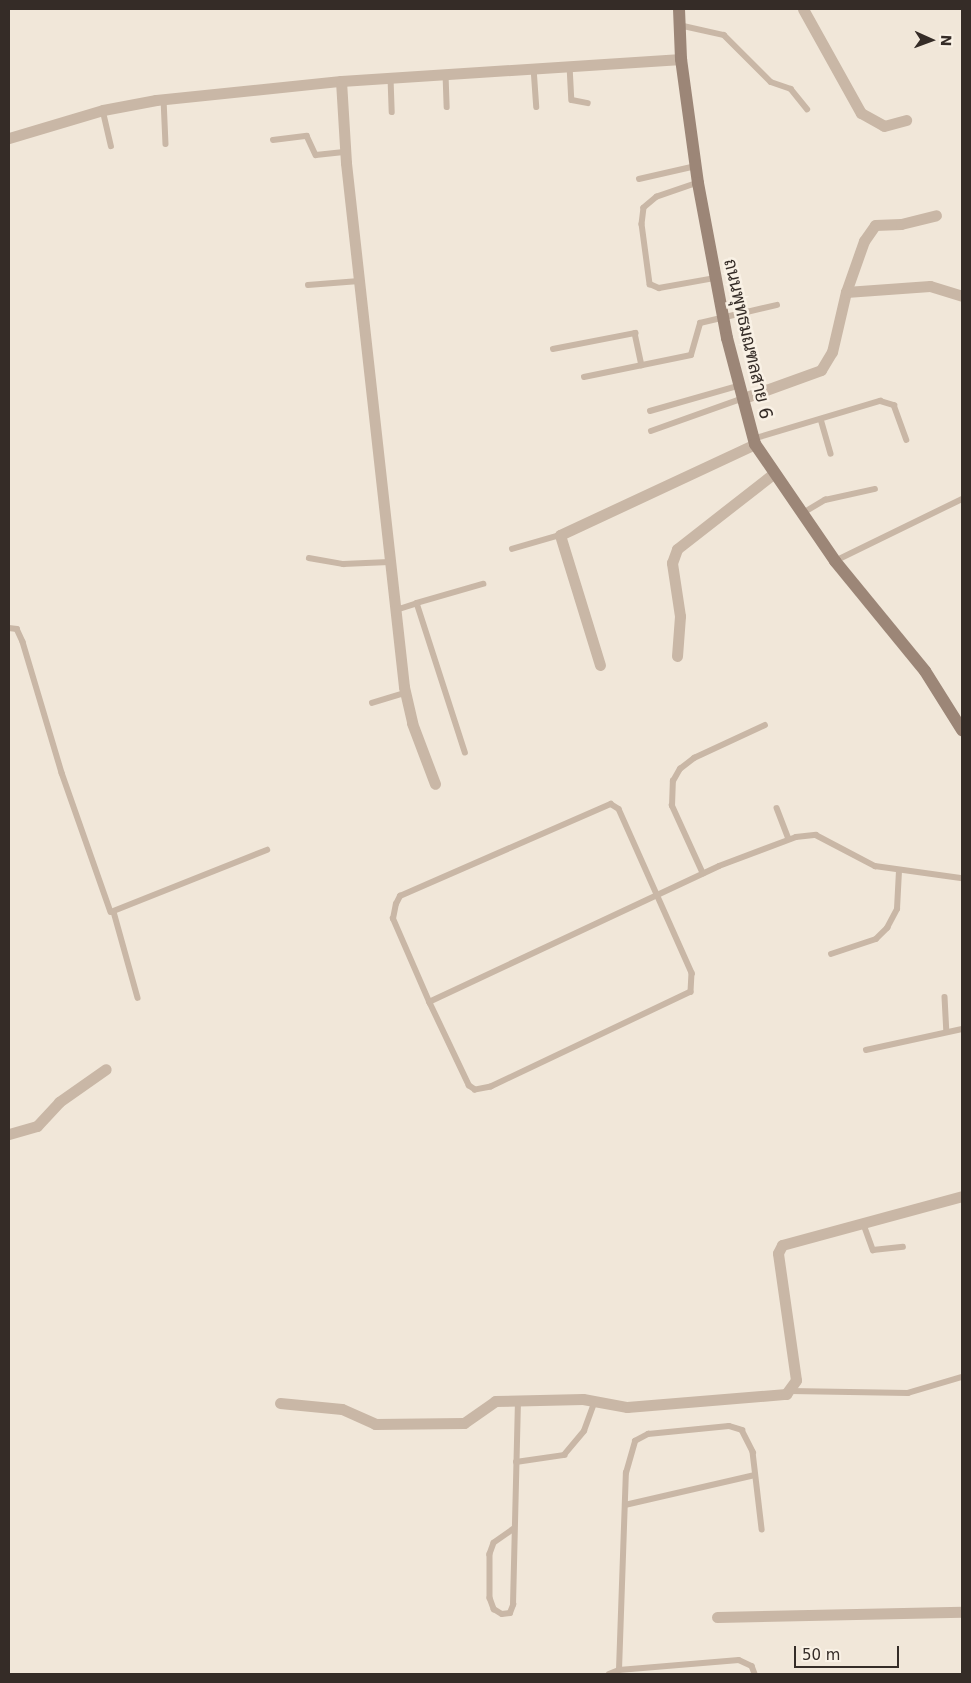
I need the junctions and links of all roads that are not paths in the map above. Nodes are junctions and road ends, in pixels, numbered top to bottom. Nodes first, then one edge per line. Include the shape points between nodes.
1 (679, 9) edge
2 (803, 9) edge
3 (679, 25) junction
4 (681, 58) junction
5 (570, 66) junction
6 (534, 68) junction
7 (446, 74) junction
8 (391, 78) junction
9 (341, 81) junction
10 (164, 100) junction
11 (588, 103) dead end
12 (447, 107) dead end
13 (537, 107) dead end
14 (807, 109) dead end
15 (103, 110) junction
16 (392, 112) dead end
17 (906, 120) dead end
18 (9, 138) edge
19 (273, 140) dead end
20 (166, 144) dead end
21 (111, 146) dead end
22 (346, 152) junction
23 (696, 166) junction
24 (639, 179) dead end
25 (698, 184) junction
26 (936, 215) dead end
27 (716, 278) junction
28 (359, 281) junction
29 (308, 285) dead end
30 (846, 292) junction
31 (962, 296) edge
32 (777, 305) dead end
33 (723, 316) junction
34 (553, 349) dead end
35 (642, 365) junction
36 (584, 377) dead end
37 (739, 393) junction
38 (650, 411) dead end
39 (822, 419) junction
40 (651, 431) dead end
41 (907, 440) dead end
42 (754, 441) junction
43 (831, 454) dead end
44 (773, 474) junction
45 (875, 490) dead end
46 (962, 499) edge
47 (800, 513) junction
48 (560, 535) junction
49 (512, 549) dead end
50 (308, 558) dead end
51 (835, 561) junction
52 (389, 562) junction
53 (483, 584) dead end
54 (417, 603) junction
55 (396, 610) junction
56 (9, 628) edge
57 (677, 656) dead end
58 (600, 664) dead end
59 (405, 693) junction
60 (372, 703) dead end
61 (764, 725) dead end
62 (962, 730) edge
63 (465, 752) dead end
64 (436, 784) dead end
65 (777, 808) dead end
66 (789, 839) junction
67 (267, 850) dead end
68 (899, 871) junction
69 (703, 874) junction
70 (962, 878) edge
71 (657, 896) junction
72 (114, 912) junction
73 (830, 954) dead end
74 (945, 997) dead end
75 (138, 998) dead end
76 (429, 1002) junction
77 (962, 1029) edge
78 (947, 1030) junction
79 (866, 1050) dead end
80 (106, 1069) dead end
81 (9, 1134) edge
82 (962, 1196) edge
83 (863, 1220) junction
84 (903, 1247) dead end
85 (962, 1377) edge
86 (792, 1391) junction
87 (518, 1400) junction
88 (595, 1401) junction
89 (280, 1403) dead end
90 (516, 1462) junction
91 (756, 1475) junction
92 (625, 1505) junction
93 (514, 1529) junction
94 (762, 1529) dead end
95 (962, 1612) edge
96 (717, 1617) dead end
97 (619, 1670) junction
98 (609, 1674) edge
99 (755, 1674) edge

1 - 3 main road, ถนนพุทธมณฑลสาย 6
2 - 17 street via 861,113 884,126
3 - 4 main road, ถนนพุทธมณฑลสาย 6
3 - 14 lane via 724,35 771,82 791,89
4 - 5 street
4 - 23 main road, ถนนพุทธมณฑลสาย 6
5 - 6 street
5 - 11 lane via 572,100
6 - 7 street
6 - 13 lane
7 - 8 street
7 - 12 lane
8 - 9 street
8 - 16 lane
9 - 10 street
9 - 22 street
10 - 15 street
10 - 20 lane
15 - 18 street
15 - 21 lane
19 - 22 lane via 307,136 316,155
22 - 28 street
23 - 24 lane
23 - 25 main road, ถนนพุทธมณฑลสาย 6
25 - 27 main road, ถนนพุทธมณฑลสาย 6
25 - 27 lane via 657,197 644,208 642,224 650,284 659,288
26 - 30 street via 901,224 875,225 864,241
27 - 33 main road, ถนนพุทธมณฑลสาย 6
28 - 29 lane
28 - 52 street
30 - 31 street via 930,286
30 - 37 street via 832,352 821,370
32 - 33 lane
33 - 35 lane via 698,326 691,355
33 - 37 main road, ถนนพุทธมณฑลสาย 6
34 - 35 lane via 635,333
35 - 36 lane
37 - 38 lane
37 - 40 lane
37 - 42 main road, ถนนพุทธมณฑลสาย 6
39 - 41 lane via 880,401 888,402 899,415
39 - 42 lane
39 - 43 lane
42 - 44 main road, ถนนพุทธมณฑลสาย 6
42 - 48 street
44 - 47 main road, ถนนพุทธมณฑลสาย 6
44 - 57 street via 678,549 672,563 680,616
45 - 47 lane via 825,500
46 - 51 lane
47 - 51 main road, ถนนพุทธมณฑลสาย 6
48 - 49 lane
48 - 58 street
50 - 52 lane via 343,564
51 - 62 main road, ถนนพุทธมณฑลสาย 6 via 908,648
52 - 55 street
53 - 54 lane
54 - 55 lane
54 - 63 lane
55 - 59 street
56 - 72 lane via 17,629 23,642 62,773
59 - 60 lane
59 - 64 street
61 - 69 lane via 694,758 680,769 673,781 672,806
65 - 66 lane
66 - 68 lane via 816,835 864,861
66 - 69 lane
67 - 72 lane
68 - 70 lane
68 - 73 lane via 897,909 887,928 876,939
69 - 71 lane
71 - 76 lane
71 - 76 lane via 692,972 691,992 491,1087 475,1090 469,1086
71 - 76 lane via 619,809 606,804 400,896 393,919
72 - 75 lane
74 - 78 lane
77 - 78 lane
78 - 79 lane
80 - 81 street via 59,1102 37,1126
82 - 83 street
83 - 84 lane via 873,1250
83 - 86 street via 779,1248 796,1380
85 - 86 lane via 908,1393
86 - 88 street via 627,1407
87 - 88 street
87 - 89 street via 486,1403 474,1419 464,1423 375,1424 342,1409
87 - 90 lane
88 - 90 lane via 584,1431 564,1455
90 - 93 lane
91 - 92 lane
91 - 92 lane via 748,1436 742,1430 729,1426 648,1434 635,1441 628,1457
91 - 94 lane
92 - 97 lane
93 - 93 lane via 513,1605 510,1613 502,1614 494,1609 490,1598 490,1554 494,1543
95 - 96 street
97 - 98 lane
97 - 99 lane via 739,1660 752,1666

